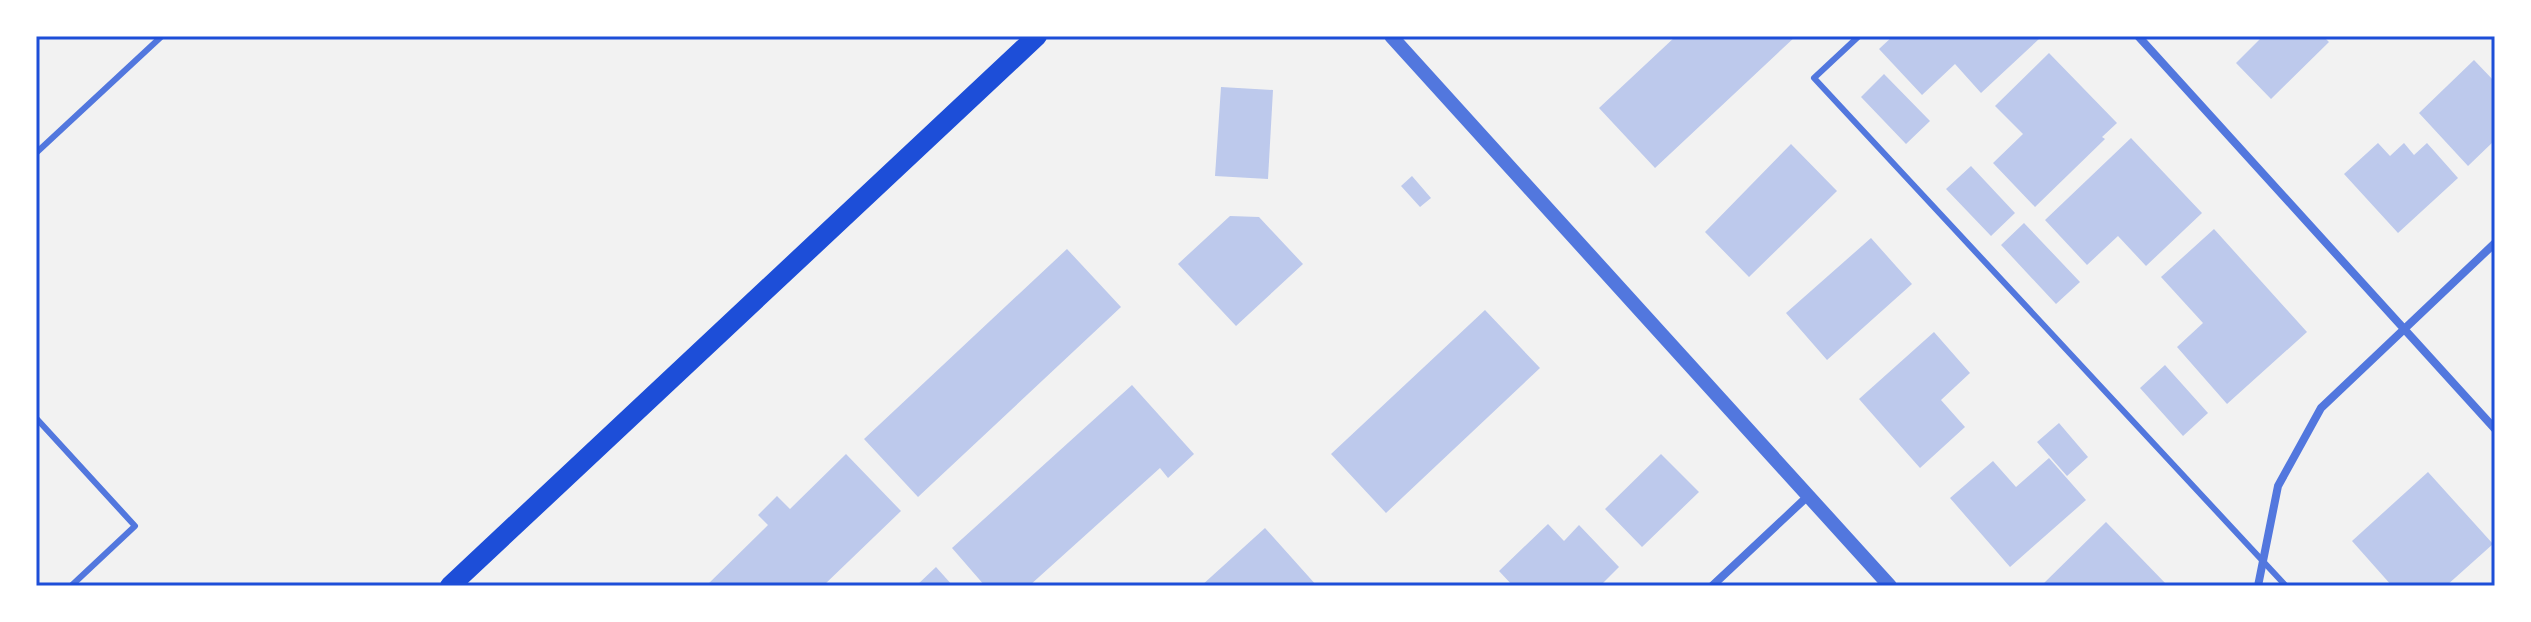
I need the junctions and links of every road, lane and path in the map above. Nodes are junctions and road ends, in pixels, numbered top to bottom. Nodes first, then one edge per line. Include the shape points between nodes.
1 (162, 36) edge
2 (1037, 36) edge
3 (1391, 36) edge
4 (1859, 36) edge
5 (2138, 36) edge
6 (36, 153) edge
7 (2495, 243) edge
8 (2404, 328) junction
9 (36, 418) edge
10 (2495, 429) edge
11 (1808, 496) junction
12 (2263, 561) junction
13 (71, 586) edge
14 (450, 586) edge
15 (1712, 586) edge
16 (1890, 586) edge
17 (2258, 586) edge
18 (2286, 586) edge

1 - 6 lane
2 - 14 main road
3 - 11 street
4 - 12 lane via 1814,78
5 - 8 street
7 - 8 street
8 - 10 street
8 - 12 street via 2321,408 2278,486
9 - 13 lane via 135,526
11 - 15 street
11 - 16 street
12 - 17 street
12 - 18 lane

